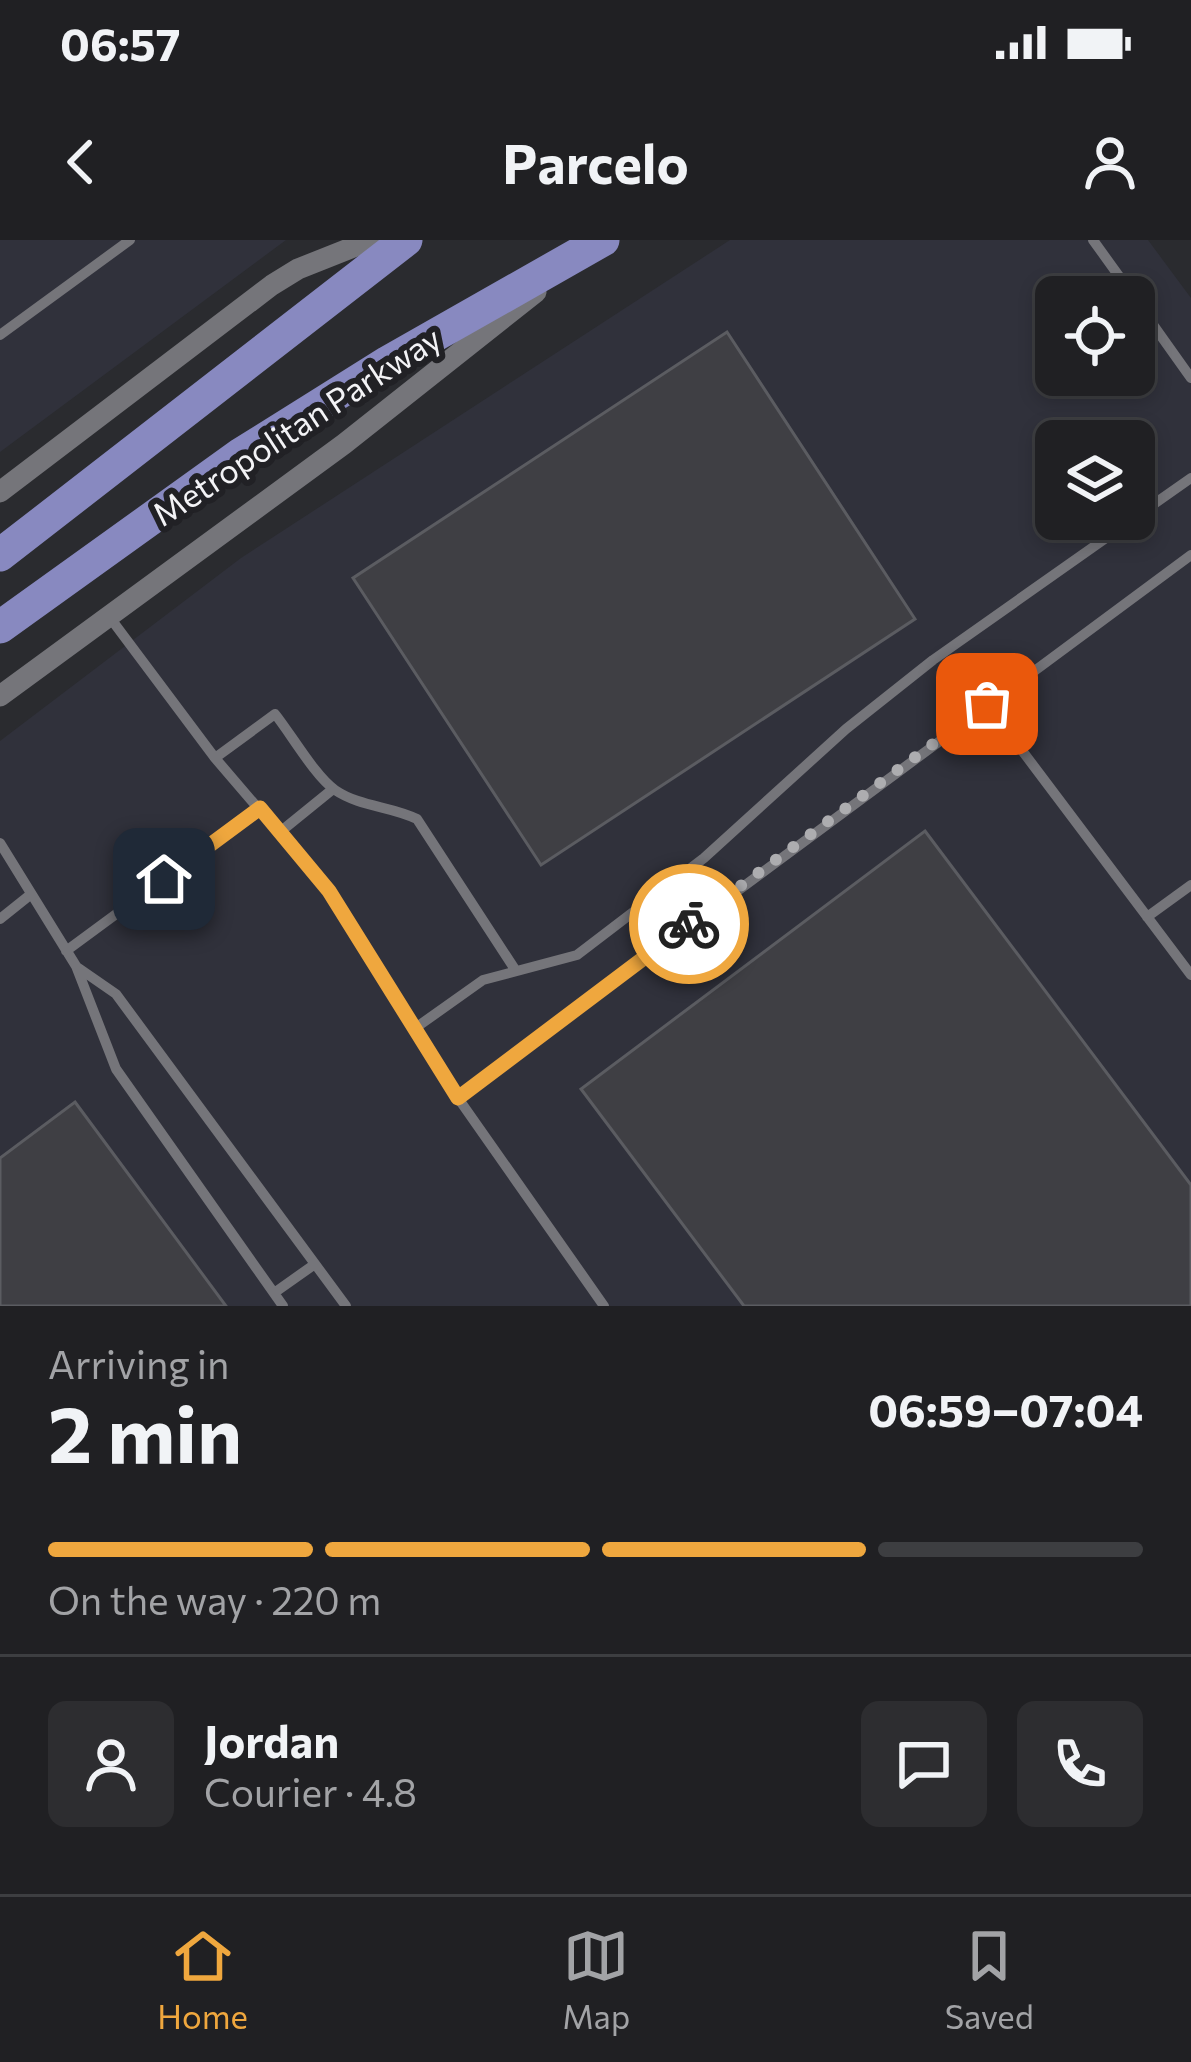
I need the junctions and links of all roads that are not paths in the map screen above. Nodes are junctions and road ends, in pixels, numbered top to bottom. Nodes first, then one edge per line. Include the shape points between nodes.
1 (130, 240) edge
2 (371, 240) edge
3 (406, 240) edge
4 (603, 240) edge
5 (1093, 240) edge
6 (1119, 276) edge
7 (1155, 327) edge
8 (0, 334) edge
9 (1191, 378) edge
10 (1191, 478) edge
11 (0, 492) edge
12 (1155, 503) edge
13 (1103, 540) edge
14 (0, 555) edge
15 (1191, 555) edge
16 (108, 615) junction
17 (0, 627) edge
18 (0, 696) edge
19 (987, 704) junction
20 (215, 758) junction
21 (333, 789) junction
22 (260, 808) junction
23 (280, 832) junction
24 (0, 843) edge
25 (1191, 885) edge
26 (30, 895) junction
27 (1147, 917) junction
28 (0, 919) edge
29 (66, 951) junction
30 (76, 966) junction
31 (516, 971) junction
32 (1191, 975) edge
33 (414, 1029) junction
34 (458, 1098) junction
35 (315, 1264) junction
36 (274, 1293) junction
37 (283, 1306) edge
38 (346, 1306) edge
39 (604, 1306) edge

1 - 8 lane
2 - 11 street via 272,285
3 - 14 main road, Metropolitan Parkway
4 - 16 street via 344,444
4 - 17 main road, Metropolitan Parkway via 356,382
5 - 6 lane
7 - 9 lane
10 - 12 lane
13 - 31 lane via 933,660 704,858 577,955
15 - 19 lane
16 - 18 street
16 - 20 lane
19 - 27 lane
19 - 34 lane
20 - 21 lane via 275,714
20 - 22 lane
21 - 23 lane
21 - 31 lane via 417,820
22 - 23 lane
22 - 29 lane
23 - 33 lane via 329,891
24 - 26 lane
25 - 27 lane
26 - 28 lane
26 - 29 lane
27 - 32 lane
29 - 30 lane
30 - 35 lane via 116,994
30 - 36 lane via 116,1069
31 - 33 lane via 483,980
33 - 34 lane
34 - 39 lane
35 - 36 lane
35 - 38 lane
36 - 37 lane

